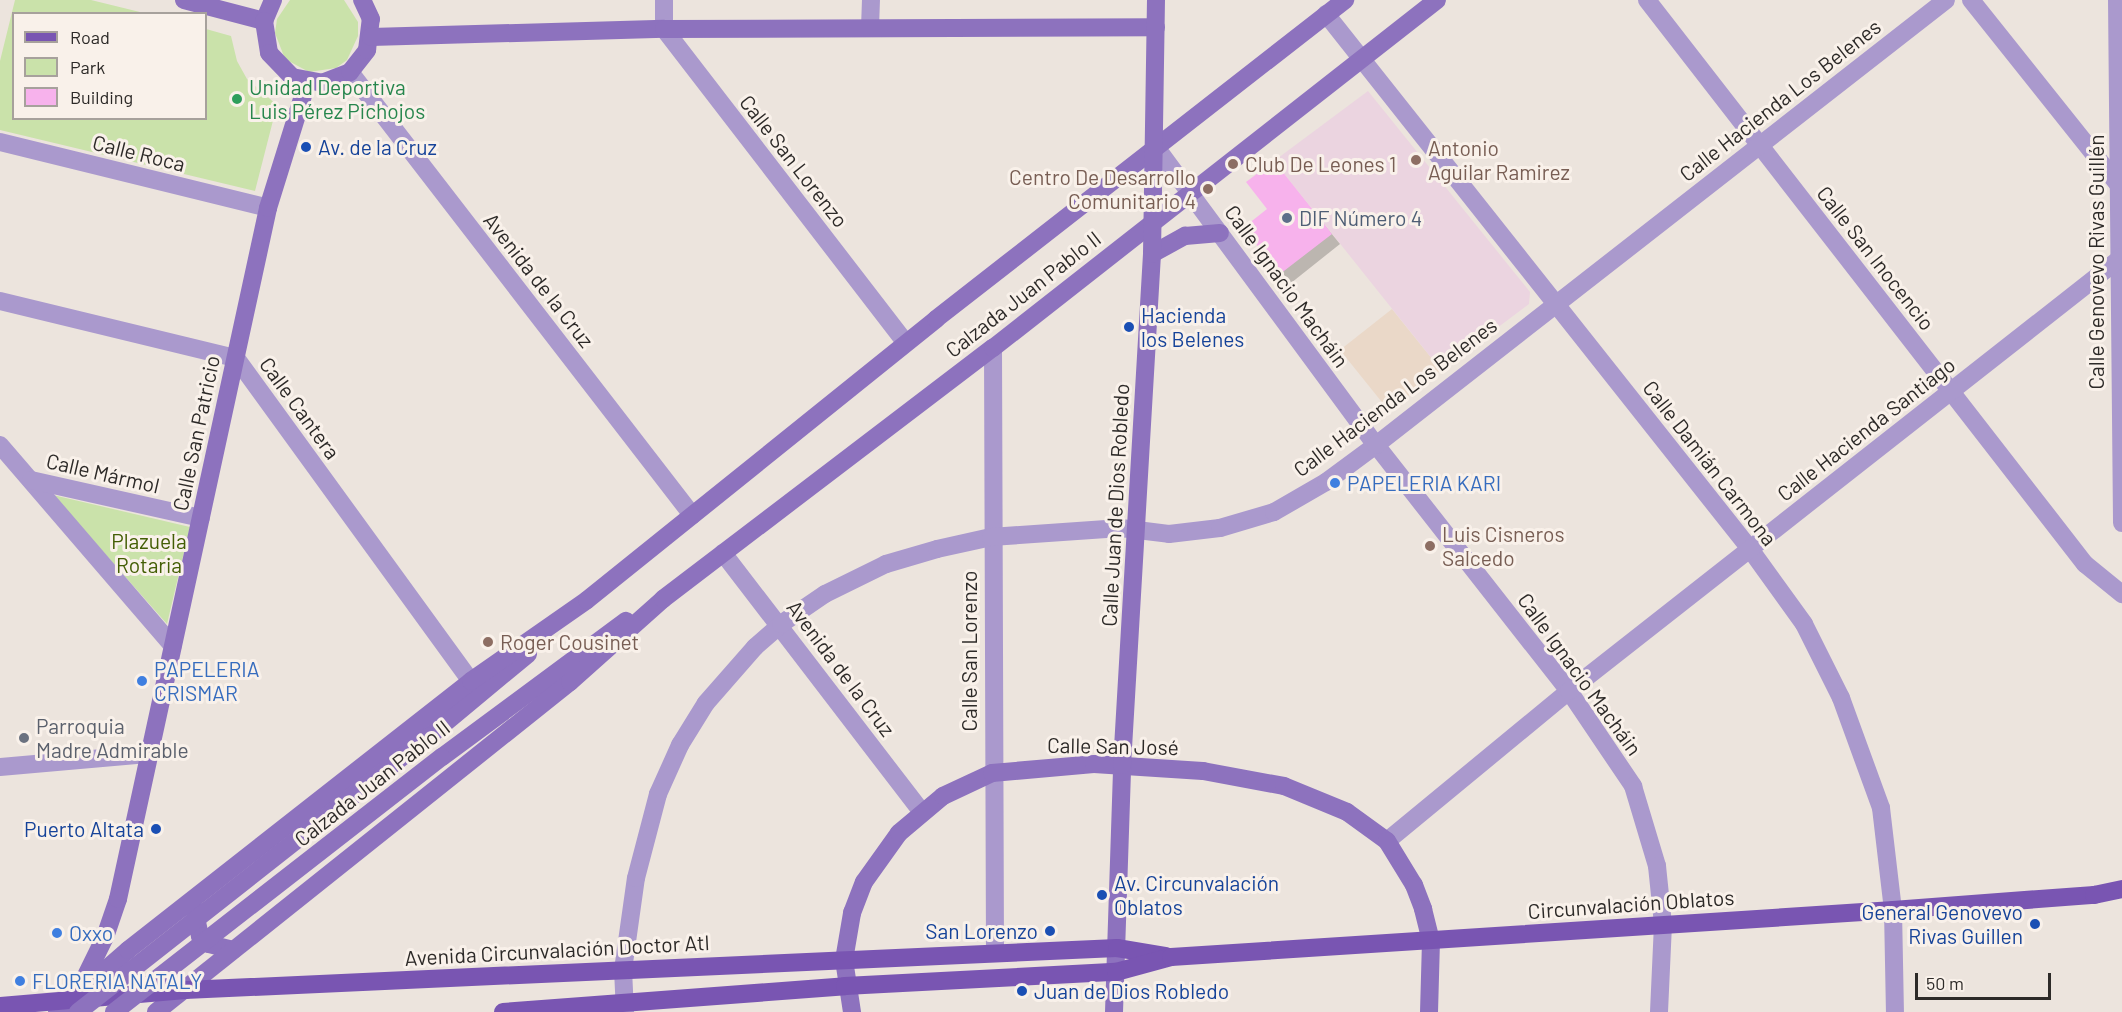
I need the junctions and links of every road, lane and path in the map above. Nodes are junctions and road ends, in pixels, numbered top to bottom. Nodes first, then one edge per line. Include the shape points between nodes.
1 (184, 0) edge
2 (273, 0) edge
3 (362, 0) edge
4 (664, 0) edge
5 (871, 0) edge
6 (1156, 0) edge
7 (1345, 0) edge
8 (1437, 0) edge
9 (1647, 0) edge
10 (1946, 0) edge
11 (1971, 0) edge
12 (2117, 0) edge
13 (1326, 14) junction
14 (264, 21) junction
15 (1156, 27) junction
16 (870, 28) junction
17 (664, 29) junction
18 (371, 37) junction
19 (1362, 59) junction
20 (350, 72) junction
21 (307, 82) junction
22 (0, 142) edge
23 (1758, 144) junction
24 (1156, 147) junction
25 (2120, 187) edge
26 (1191, 193) junction
27 (268, 208) junction
28 (1153, 221) junction
29 (1220, 233) junction
30 (1152, 254) junction
31 (2121, 259) edge
32 (0, 301) edge
33 (1555, 303) junction
34 (906, 343) junction
35 (993, 348) junction
36 (236, 358) junction
37 (1952, 391) junction
38 (0, 445) edge
39 (1376, 445) junction
40 (2121, 448) edge
41 (31, 480) junction
42 (692, 515) junction
43 (201, 518) junction
44 (2122, 523) edge
45 (1137, 530) junction
46 (991, 537) junction
47 (1750, 549) junction
48 (723, 553) junction
49 (2122, 594) edge
50 (663, 599) junction
51 (587, 600) junction
52 (781, 624) junction
53 (173, 646) junction
54 (471, 681) junction
55 (1569, 691) junction
56 (150, 754) junction
57 (1122, 765) junction
58 (0, 767) edge
59 (992, 773) junction
60 (921, 811) junction
61 (1387, 841) junction
62 (2122, 889) edge
63 (2094, 895) junction
64 (195, 900) junction
65 (2122, 901) edge
66 (1893, 910) junction
67 (1663, 924) junction
68 (1431, 941) junction
69 (1117, 948) junction
70 (233, 950) junction
71 (995, 953) junction
72 (1171, 957) junction
73 (844, 960) junction
74 (623, 970) junction
75 (1116, 972) junction
76 (845, 986) junction
77 (185, 990) junction
78 (0, 1006) edge
79 (76, 1006) edge
80 (624, 1008) edge
81 (57, 1012) edge
82 (114, 1012) edge
83 (156, 1012) edge
84 (503, 1012) edge
85 (852, 1012) edge
86 (1114, 1012) edge
87 (1429, 1012) edge
88 (1659, 1012) edge
89 (1895, 1012) edge

1 - 14 street
2 - 14 street
3 - 18 street via 371,19
4 - 17 street
5 - 16 street
6 - 15 street, Calle Juan de Dios Robledo
7 - 13 street, Calzada Juan Pablo II
8 - 19 street, Calzada Juan Pablo II
9 - 23 street, Calle San Inocencio
10 - 23 street, Calle Hacienda Los Belenes
11 - 25 street
12 - 25 street, Calle Genovevo Rivas Guillén
13 - 19 street, Calle Damián Carmona
13 - 24 street, Calzada Juan Pablo II
14 - 21 street via 264,38 278,67
15 - 16 street
15 - 24 street, Calle Juan de Dios Robledo
16 - 17 street
17 - 18 street
17 - 34 street, Calle San Lorenzo
18 - 20 street via 364,56
19 - 26 street, Calzada Juan Pablo II
19 - 33 street, Calle Damián Carmona
20 - 21 street via 322,83
20 - 42 street, Avenida de la Cruz
21 - 27 street, Calle San Patricio
22 - 27 street, Calle Roca
23 - 33 street, Calle Hacienda Los Belenes
23 - 37 street, Calle San Inocencio
24 - 26 street, Calle Ignacio Macháin
24 - 28 street, Calle Juan de Dios Robledo
24 - 34 street, Calzada Juan Pablo II
25 - 31 street, Calle Genovevo Rivas Guillén
26 - 28 street, Calzada Juan Pablo II
26 - 29 street, Calle Ignacio Macháin
27 - 36 street, Calle San Patricio
28 - 30 street, Calle Juan de Dios Robledo
28 - 35 street, Calzada Juan Pablo II
29 - 30 street via 1185,236
29 - 39 street, Calle Ignacio Macháin
30 - 45 street, Calle Juan de Dios Robledo
31 - 37 street, Calle Hacienda Santiago
31 - 40 street, Calle Genovevo Rivas Guillén
32 - 36 street, Calle Cantera
33 - 39 street, Calle Hacienda Los Belenes
33 - 47 street, Calle Damián Carmona
34 - 42 street, Calzada Juan Pablo II
35 - 46 street, Calle San Lorenzo
35 - 48 street, Calzada Juan Pablo II
36 - 43 street, Calle San Patricio
36 - 54 street, Calle Cantera
37 - 47 street, Calle Hacienda Santiago
37 - 49 street, Calle San Inocencio via 2085,564
38 - 41 street
39 - 45 street, Calle Hacienda Los Belenes via 1326,482 1274,513 1220,528 1169,534
39 - 55 street, Calle Ignacio Macháin
40 - 44 street, Calle Genovevo Rivas Guillén
41 - 43 street, Calle Mármol
41 - 53 street
42 - 51 street, Calzada Juan Pablo II
43 - 53 street, Calle San Patricio
45 - 46 street, Calle Hacienda Los Belenes
45 - 57 street, Calle Juan de Dios Robledo
46 - 52 street, Calle Hacienda Los Belenes via 886,564 825,594
46 - 59 street, Calle San Lorenzo
47 - 55 street, Calle Hacienda Santiago
47 - 66 street, Calle Damián Carmona via 1804,624 1841,698 1881,808
48 - 50 street, Calzada Juan Pablo II
48 - 52 street, Avenida de la Cruz
50 - 70 street, Calzada Juan Pablo II via 570,682
50 - 82 street, Calzada Juan Pablo II, bridge via 613,628
51 - 54 street, Calzada Juan Pablo II
51 - 79 street, Calzada Juan Pablo II, bridge via 428,737
52 - 60 street, Avenida de la Cruz
52 - 74 street, Calle Hacienda Los Belenes via 755,647 706,703 680,746 658,795 636,878
53 - 56 street, Calle San Patricio
54 - 64 street, Calzada Juan Pablo II
55 - 61 street, Calle Hacienda Santiago
55 - 67 street, Calle Ignacio Macháin via 1633,786 1657,866
56 - 58 street
56 - 79 street, Calle San Patricio via 112,921
57 - 59 street, Calle San José via 1057,765
57 - 61 street, Calle San José via 1203,771 1284,786 1347,812
57 - 69 street, Calle Juan de Dios Robledo
59 - 60 street, Calle San José
59 - 71 street, Calle San Lorenzo
60 - 73 street, Calle San José via 899,833 864,882 852,913
61 - 68 street, Calle San José via 1414,885
62 - 63 main road, Circunvalación Oblatos
63 - 65 main road, Circunvalación Oblatos
63 - 66 main road, Circunvalación Oblatos
64 - 70 street via 193,913 200,936 209,944
64 - 79 street, Calzada Juan Pablo II via 128,950
66 - 67 main road, Circunvalación Oblatos
66 - 89 street, Calle Damián Carmona
67 - 68 main road, Circunvalación Oblatos
67 - 88 street, Calle Ignacio Macháin
68 - 72 main road, Circunvalación Oblatos
68 - 87 street, Calle San José
69 - 71 main road, Avenida Circunvalación Doctor Atl
69 - 72 main road, Circunvalación Oblatos
69 - 75 street, Calle Juan de Dios Robledo
70 - 77 street, Calzada Juan Pablo II
71 - 73 main road, Avenida Circunvalación Doctor Atl
72 - 75 main road, Circunvalación Oblatos
73 - 74 main road, Avenida Circunvalación Doctor Atl
73 - 76 street, Calle San José
74 - 77 main road, Avenida Circunvalación Doctor Atl
74 - 80 street, Calle Hacienda Los Belenes
75 - 76 main road
75 - 86 street, Calle Juan de Dios Robledo
76 - 80 main road
76 - 85 street, Calle San José
77 - 79 main road, Avenida Circunvalación Doctor Atl
77 - 83 street, Calzada Juan Pablo II
78 - 79 main road, Avenida Circunvalación Doctor Atl
79 - 81 street, Calzada Juan Pablo II
80 - 84 main road

